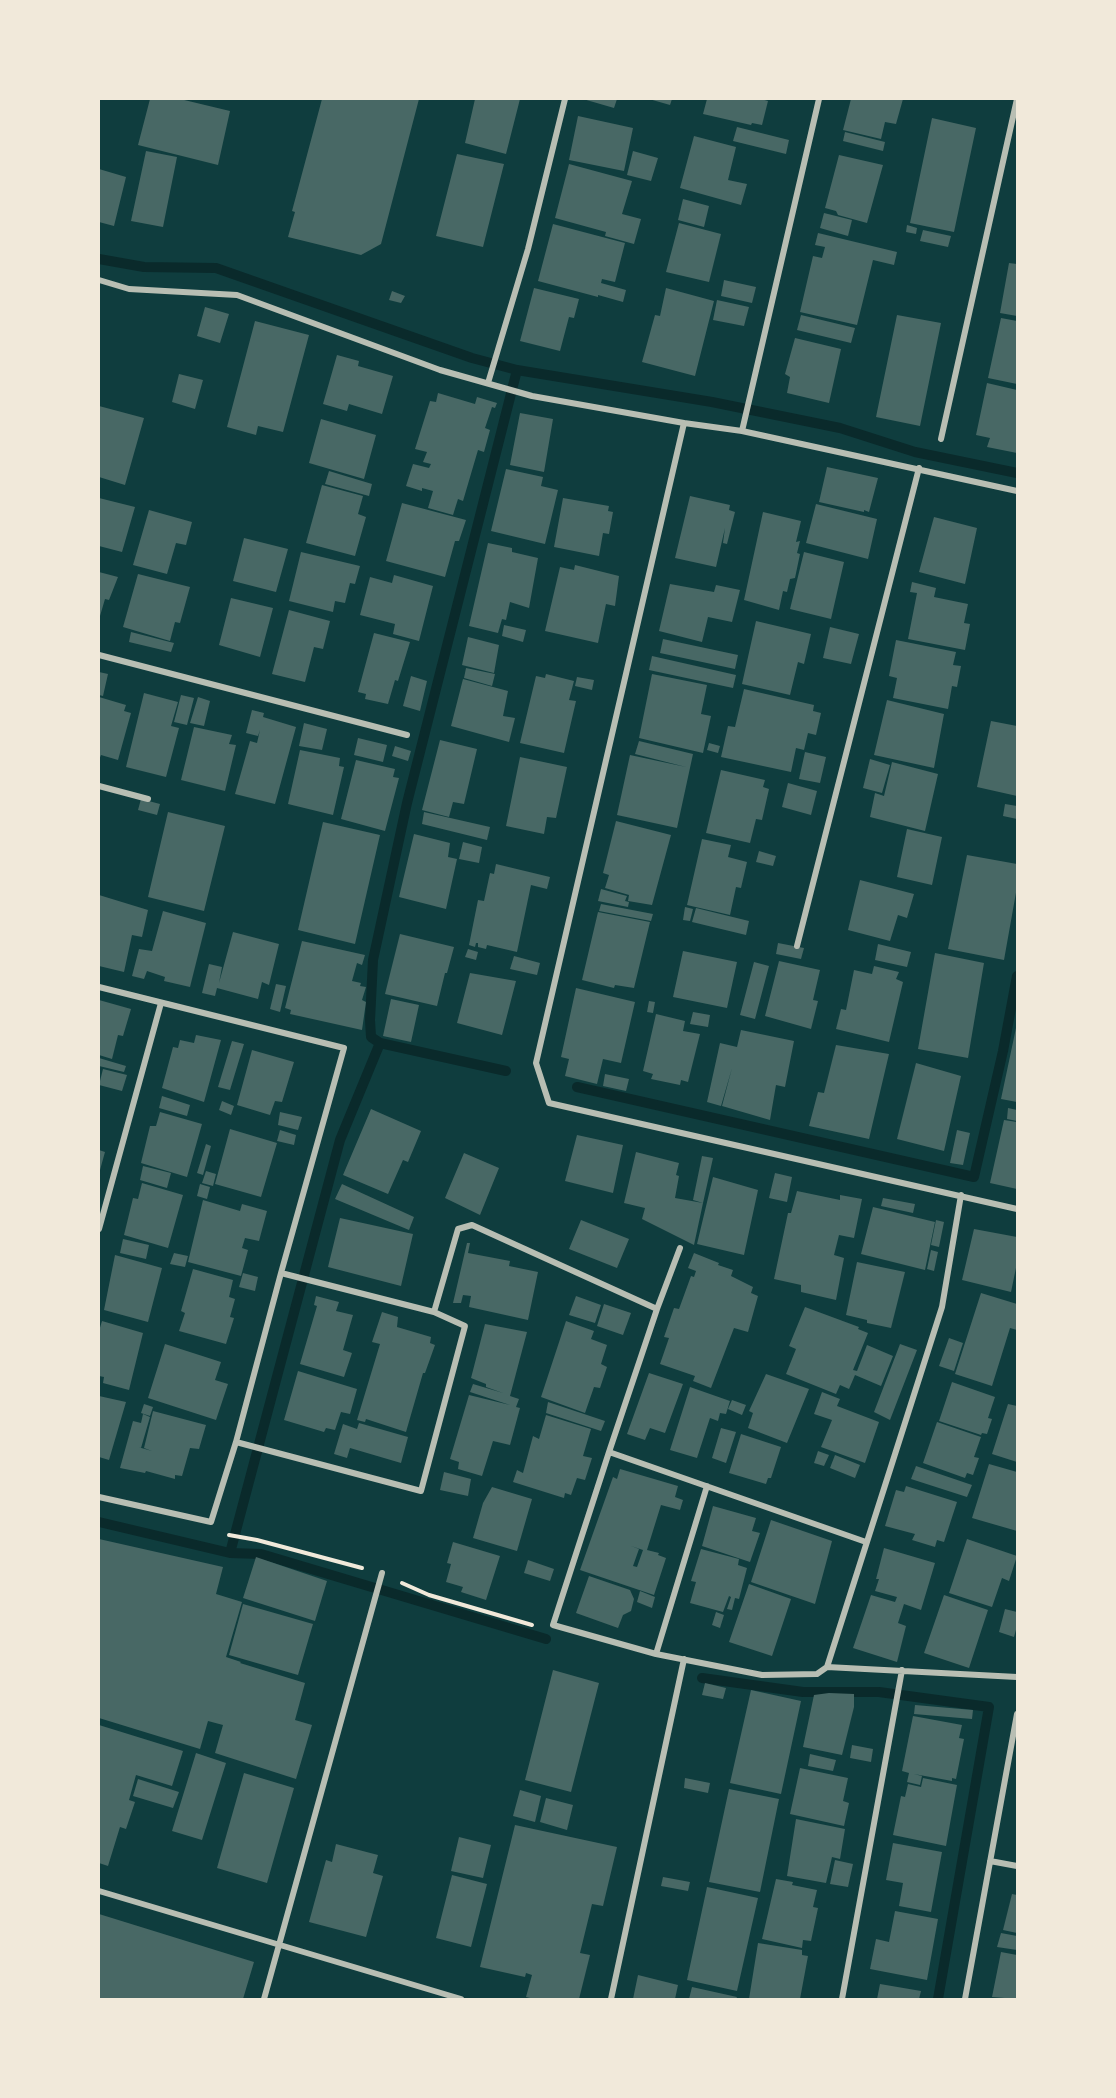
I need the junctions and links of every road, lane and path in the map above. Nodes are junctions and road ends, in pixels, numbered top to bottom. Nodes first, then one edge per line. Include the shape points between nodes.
1 (565, 99) edge
2 (819, 99) edge
3 (1017, 99) edge
4 (99, 280) edge
5 (488, 383) junction
6 (684, 423) junction
7 (742, 431) junction
8 (941, 439) dead end
9 (919, 468) junction
10 (1017, 491) edge
11 (99, 655) edge
12 (407, 735) dead end
13 (99, 786) edge
14 (148, 799) dead end
15 (797, 946) dead end
16 (99, 987) edge
17 (161, 1003) junction
18 (961, 1196) junction
19 (1017, 1209) edge
20 (99, 1229) edge
21 (680, 1248) dead end
22 (280, 1273) junction
23 (657, 1309) junction
24 (435, 1312) junction
25 (236, 1442) junction
26 (609, 1452) junction
27 (707, 1486) junction
28 (99, 1497) edge
29 (866, 1542) junction
30 (382, 1573) dead end
31 (656, 1654) junction
32 (684, 1659) junction
33 (827, 1666) junction
34 (902, 1670) junction
35 (1017, 1677) edge
36 (1017, 1714) edge
37 (990, 1861) junction
38 (1017, 1866) edge
39 (99, 1891) edge
40 (278, 1944) junction
41 (264, 1999) edge
42 (461, 1999) edge
43 (611, 1999) edge
44 (842, 1999) edge
45 (965, 1999) edge

1 - 5 street via 528,249
2 - 7 street
3 - 8 street
4 - 5 street via 129,289 237,295 440,370
5 - 6 street
6 - 7 street
6 - 18 street via 537,1063 549,1103
7 - 9 street
9 - 10 street
9 - 15 street
11 - 12 street
13 - 14 street
16 - 17 street
17 - 20 street
17 - 22 street via 344,1048
18 - 19 street
18 - 29 street via 942,1307
21 - 23 street
22 - 24 street
22 - 25 street
23 - 24 street via 472,1225 458,1229
23 - 26 street
24 - 25 street via 465,1326 421,1491
25 - 28 street via 211,1522
26 - 27 street
26 - 31 street via 553,1625
27 - 29 street
27 - 31 street
29 - 33 street
30 - 40 street
31 - 32 street
32 - 33 street via 762,1675 817,1674
32 - 43 street
33 - 34 street
34 - 35 street
34 - 44 street
36 - 37 street
37 - 38 street
37 - 45 street
39 - 40 street
40 - 41 street
40 - 42 street

